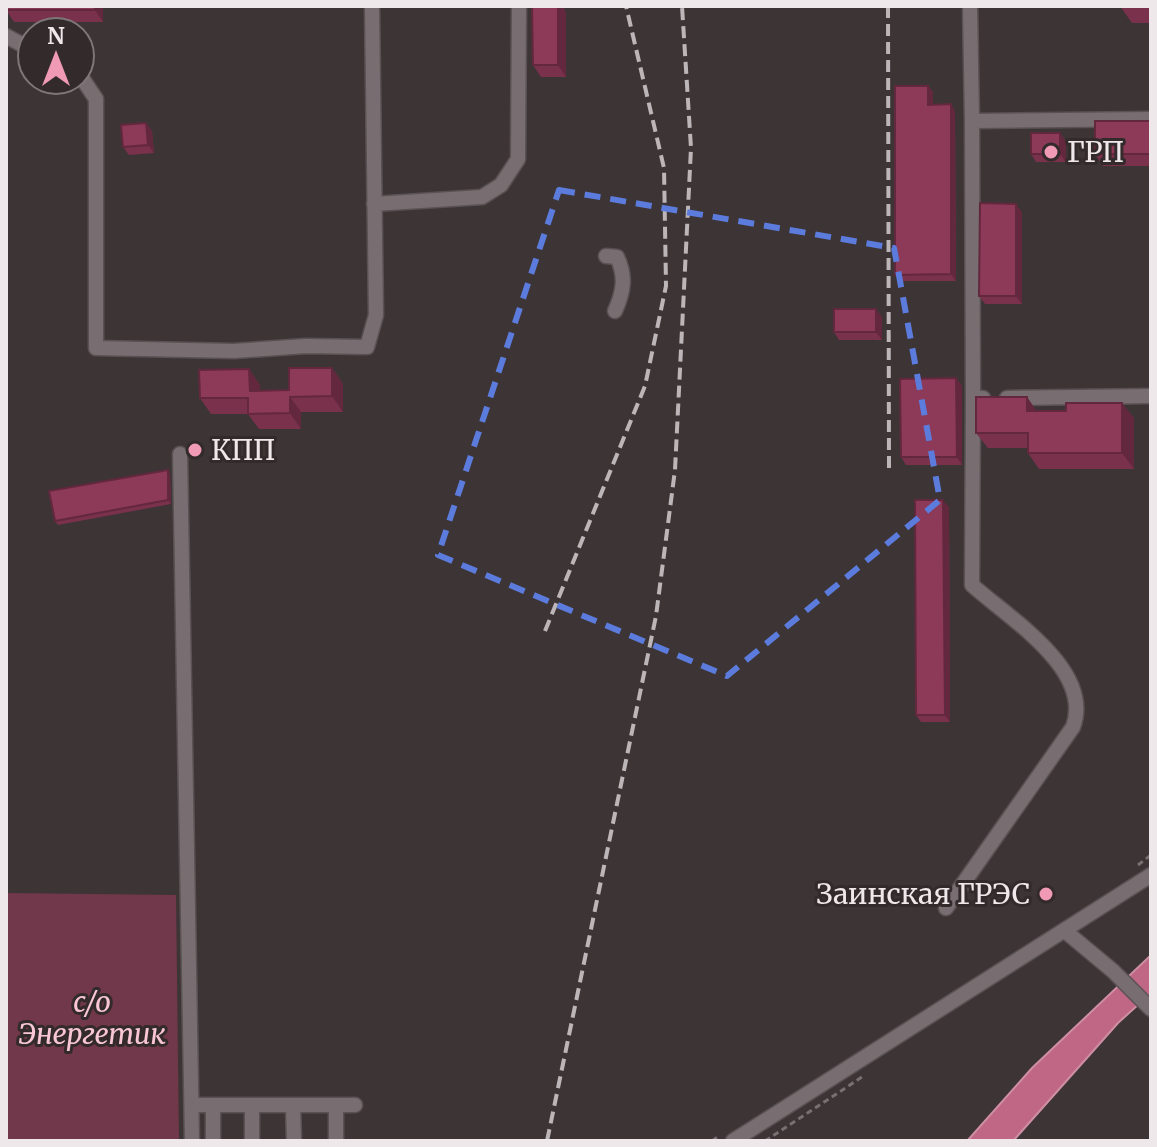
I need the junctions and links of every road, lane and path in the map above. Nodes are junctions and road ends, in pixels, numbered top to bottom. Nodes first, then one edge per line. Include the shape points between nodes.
1 (372, 6) edge
2 (519, 6) edge
3 (970, 6) edge
4 (94, 96) edge
5 (1151, 119) edge
6 (972, 121) junction
7 (374, 204) junction
8 (606, 256) dead end
9 (615, 311) dead end
10 (1151, 396) edge
11 (973, 398) junction
12 (180, 454) dead end
13 (1151, 875) edge
14 (946, 908) dead end
15 (1065, 931) junction
16 (1151, 1009) edge
17 (192, 1105) junction
18 (213, 1105) junction
19 (252, 1105) junction
20 (293, 1105) junction
21 (336, 1105) junction
22 (355, 1105) dead end
23 (192, 1141) edge
24 (213, 1141) edge
25 (252, 1141) edge
26 (294, 1141) edge
27 (336, 1141) edge
28 (733, 1141) edge

1 - 7 street
2 - 7 street via 518,159 511,174 482,197
3 - 6 street
4 - 7 street via 96,348 367,347 376,315
5 - 6 street
6 - 11 street
8 - 9 street via 617,257 622,269 624,282
10 - 11 street
11 - 14 street via 972,585 1062,666 1078,699 1078,713
12 - 17 street
13 - 15 street
15 - 16 street
15 - 28 street
17 - 18 street
17 - 23 street
18 - 19 street
18 - 24 street
19 - 20 street
19 - 25 street
20 - 21 street
20 - 26 street
21 - 22 street
21 - 27 street

